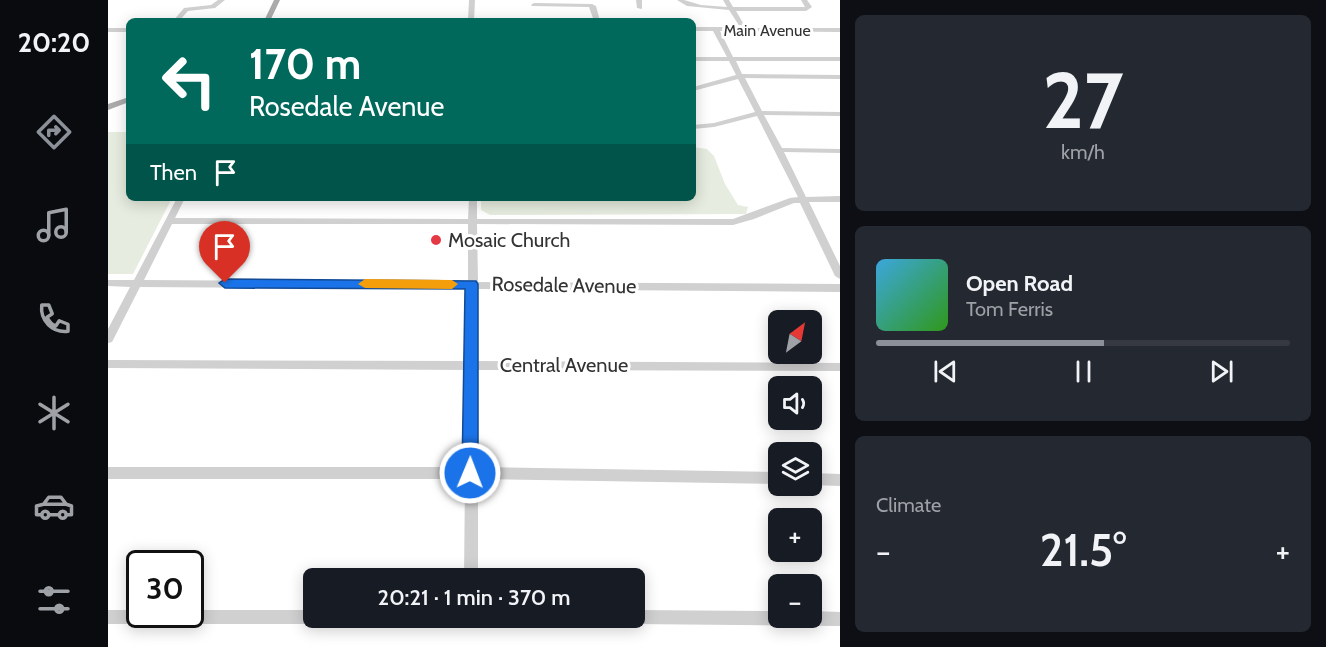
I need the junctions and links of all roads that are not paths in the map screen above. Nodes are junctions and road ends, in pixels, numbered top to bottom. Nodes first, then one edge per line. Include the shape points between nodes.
1 (222, 0) edge
2 (268, 0) edge
3 (277, 0) edge
4 (472, 0) edge
5 (639, 0) edge
6 (680, 0) edge
7 (726, 0) edge
8 (760, 0) edge
9 (804, 0) edge
10 (534, 5) dead end
11 (640, 8) dead end
12 (730, 9) junction
13 (766, 9) junction
14 (178, 18) edge
15 (259, 18) edge
16 (268, 18) edge
17 (471, 18) edge
18 (596, 18) edge
19 (744, 29) junction
20 (108, 30) edge
21 (126, 30) edge
22 (696, 30) edge
23 (716, 30) junction
24 (840, 30) edge
25 (696, 59) edge
26 (732, 59) junction
27 (840, 59) edge
28 (742, 76) junction
29 (840, 77) edge
30 (696, 87) edge
31 (126, 94) edge
32 (108, 100) edge
33 (126, 100) edge
34 (108, 107) edge
35 (760, 113) junction
36 (840, 114) edge
37 (696, 127) edge
38 (779, 150) junction
39 (840, 151) edge
40 (802, 198) junction
41 (840, 199) edge
42 (179, 201) edge
43 (473, 201) edge
44 (473, 220) junction
45 (169, 221) junction
46 (840, 276) edge
47 (108, 283) edge
48 (136, 283) junction
49 (472, 284) junction
50 (840, 288) edge
51 (108, 339) edge
52 (108, 364) edge
53 (471, 365) junction
54 (840, 367) edge
55 (108, 473) edge
56 (470, 473) junction
57 (768, 478) edge
58 (822, 479) edge
59 (840, 480) edge
60 (471, 568) edge
61 (108, 617) edge
62 (303, 617) edge
63 (645, 618) edge
64 (840, 619) edge

1 - 14 street via 213,7 186,9
2 - 15 main road
3 - 16 main road
4 - 17 street
5 - 11 street
6 - 12 street via 685,5
7 - 12 street
8 - 13 street
9 - 13 street via 809,7 806,9
10 - 18 street via 590,5
12 - 13 street
12 - 19 street
19 - 23 street, Main Avenue
19 - 24 street, Main Avenue
20 - 21 street
22 - 23 street, Main Avenue
23 - 26 street
25 - 26 street
26 - 27 street
26 - 28 street
28 - 29 street
28 - 30 street
28 - 35 street
31 - 32 main road
33 - 34 main road
35 - 36 street
35 - 37 street
35 - 38 street
38 - 39 street
38 - 40 street
40 - 41 street
40 - 44 street via 733,222
40 - 46 street
42 - 45 street
43 - 44 street
44 - 45 street
44 - 49 street
45 - 48 street
47 - 48 street, Rosedale Avenue
48 - 49 street, Rosedale Avenue
48 - 51 street
49 - 50 street, Rosedale Avenue
49 - 53 street
52 - 53 street, Central Avenue
53 - 54 street, Central Avenue
53 - 56 street
55 - 56 street
56 - 57 street
56 - 60 street
58 - 59 street
61 - 62 street
63 - 64 street

